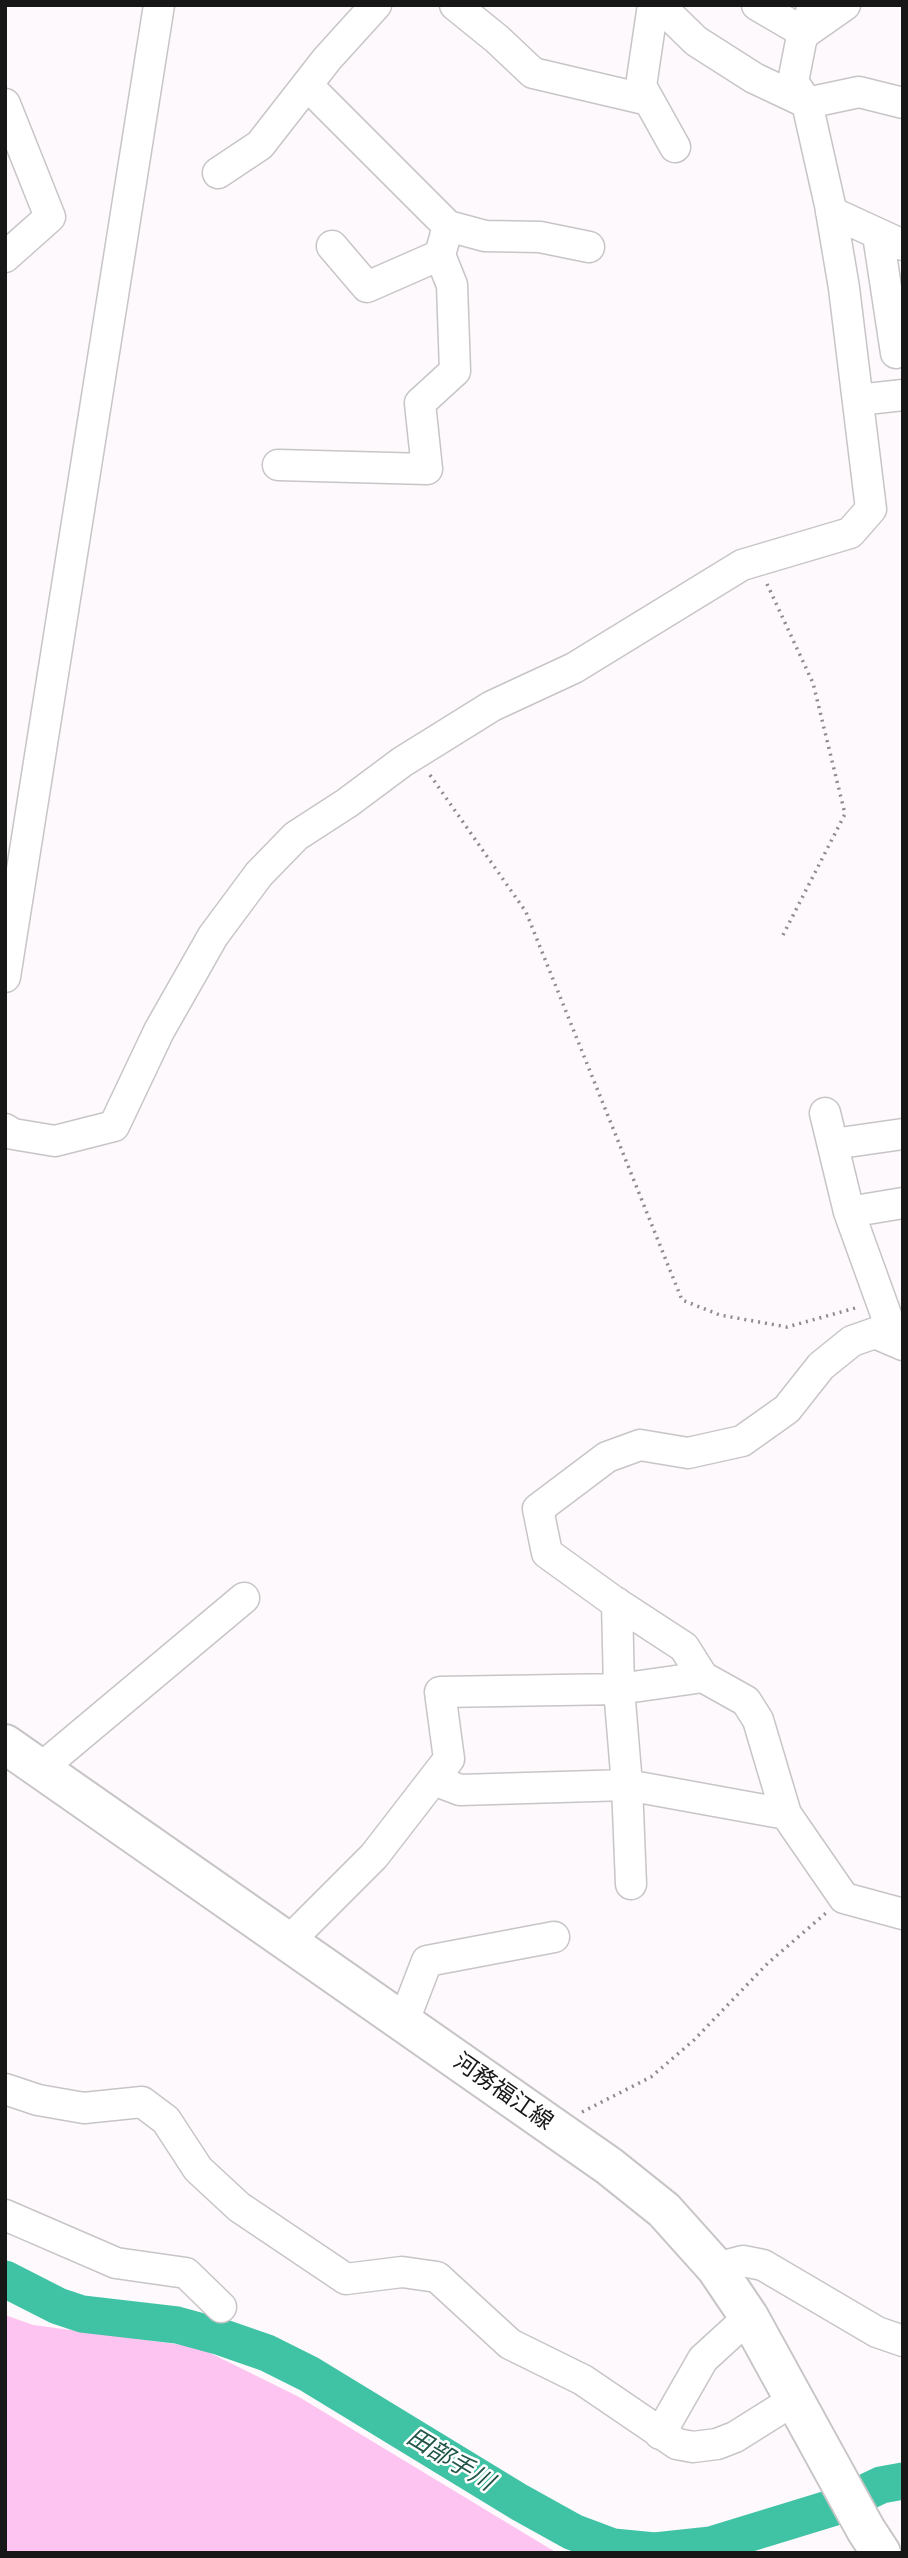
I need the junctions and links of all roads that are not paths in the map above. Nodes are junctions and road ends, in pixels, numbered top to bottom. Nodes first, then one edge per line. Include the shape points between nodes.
1 (159, 5) edge
2 (376, 5) edge
3 (455, 5) edge
4 (653, 5) edge
5 (659, 5) edge
6 (757, 5) edge
7 (845, 5) edge
8 (808, 19) edge
9 (308, 86) junction
10 (648, 100) junction
11 (807, 103) junction
12 (903, 103) edge
13 (5, 104) edge
14 (675, 147) dead end
15 (218, 173) dead end
16 (831, 212) junction
17 (448, 226) junction
18 (890, 240) edge
19 (332, 246) dead end
20 (589, 247) dead end
21 (440, 256) junction
22 (5, 257) edge
23 (896, 353) dead end
24 (903, 395) edge
25 (858, 400) junction
26 (278, 465) dead end
27 (5, 977) edge
28 (825, 1113) dead end
29 (5, 1129) edge
30 (903, 1134) edge
31 (833, 1144) junction
32 (903, 1203) edge
33 (849, 1212) junction
34 (895, 1342) edge
35 (244, 1598) dead end
36 (617, 1604) junction
37 (703, 1677) junction
38 (619, 1689) junction
39 (5, 1744) edge
40 (40, 1769) junction
41 (434, 1780) junction
42 (627, 1785) junction
43 (786, 1814) junction
44 (631, 1884) dead end
45 (903, 1914) edge
46 (554, 1937) dead end
47 (288, 1942) junction
48 (403, 2023) junction
49 (5, 2089) edge
50 (5, 2215) edge
51 (716, 2268) junction
52 (221, 2307) dead end
53 (749, 2317) junction
54 (903, 2341) edge
55 (798, 2406) junction
56 (660, 2434) junction
57 (873, 2542) edge

1 - 27 street
2 - 9 street
3 - 10 street via 533,73
4 - 10 street via 641,86
5 - 11 street via 696,41 754,78
6 - 8 street
7 - 8 street
8 - 11 street via 793,82
9 - 15 street via 260,145
9 - 17 street
10 - 14 street
11 - 12 street via 859,92
11 - 16 street
13 - 22 street via 50,218
16 - 18 street
16 - 25 street
17 - 20 street via 485,236 540,237
17 - 21 street
18 - 23 street
19 - 21 street via 367,287
21 - 26 street via 452,285 455,371 420,403 427,469
24 - 25 street
25 - 29 street via 871,509 850,533 742,565 574,668 492,706 296,836 259,874 213,936 159,1031 114,1126 55,1141
28 - 31 street
30 - 31 street
31 - 33 street
32 - 33 street
33 - 34 street
34 - 36 street via 875,1334 852,1341 821,1366 787,1409 742,1441 688,1453 640,1445 607,1457 538,1509 547,1553
35 - 40 street
36 - 37 street via 684,1647
36 - 38 street
37 - 38 street
37 - 43 street via 746,1701 758,1720
38 - 41 street via 440,1692 449,1759
38 - 42 street
39 - 40 main road, 河務福江線
40 - 47 main road, 河務福江線
41 - 42 street via 460,1790
41 - 47 street via 374,1856
42 - 43 street
42 - 44 street
43 - 45 street via 844,1898
46 - 48 street via 427,1961
47 - 48 main road, 河務福江線
48 - 51 main road, 河務福江線 via 609,2166 664,2210
49 - 56 street via 84,2108 142,2102 166,2120 198,2169 239,2207 346,2279 402,2272 436,2277 510,2344 583,2380
50 - 52 street via 116,2263 186,2273
51 - 53 main road, 河務福江線
51 - 54 street via 743,2261 763,2265 877,2332
53 - 55 main road, 河務福江線
53 - 56 street via 703,2359
55 - 56 street via 717,2444 677,2444
55 - 57 main road, 河務福江線

